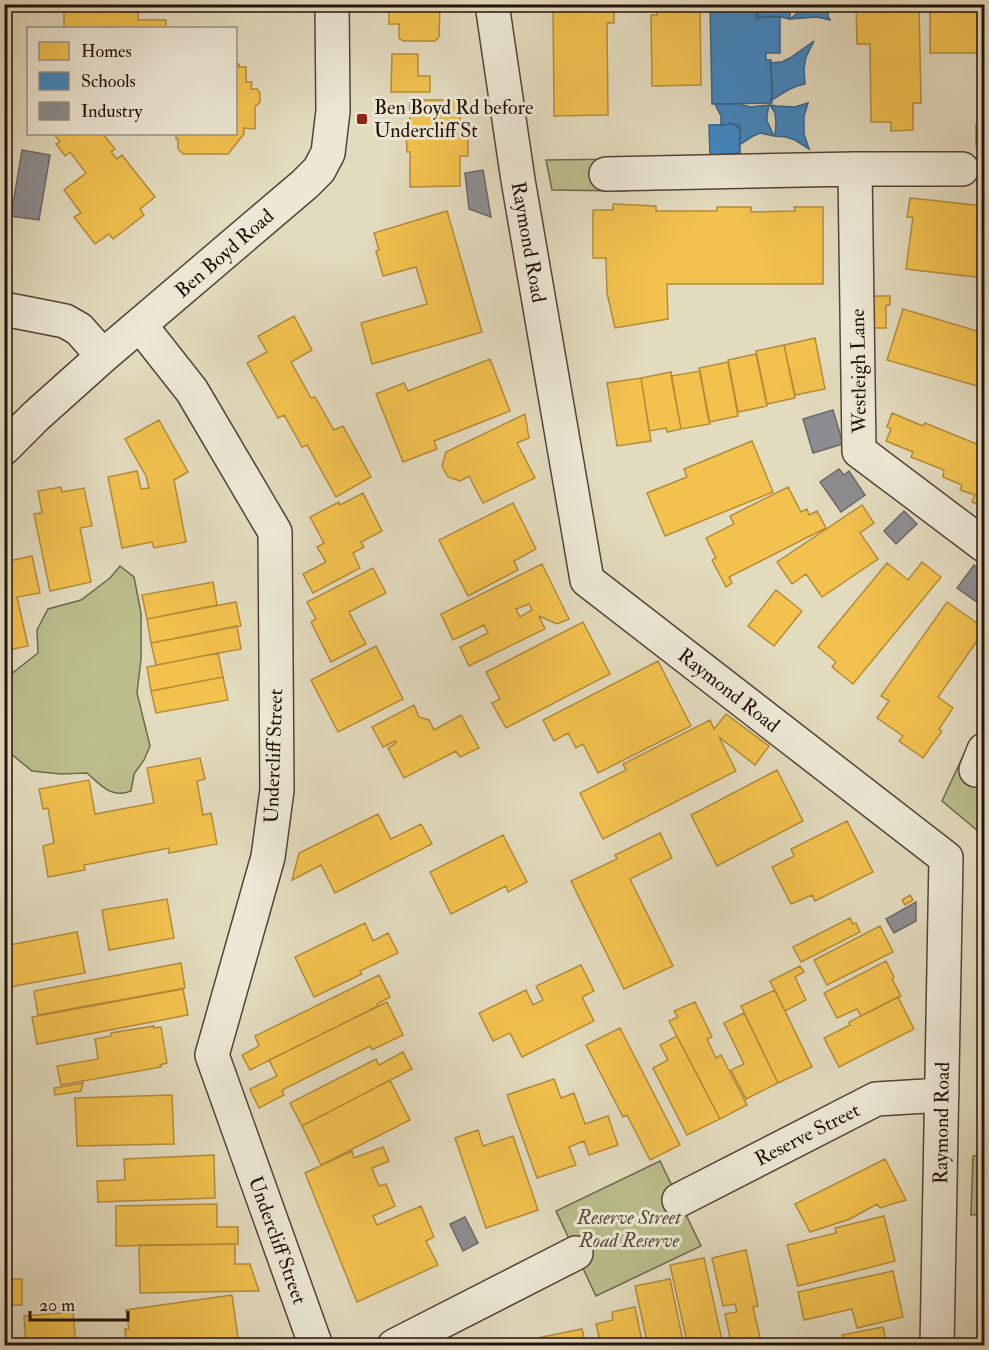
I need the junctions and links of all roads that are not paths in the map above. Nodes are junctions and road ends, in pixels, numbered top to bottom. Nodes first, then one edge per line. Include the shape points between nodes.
1 (332, 4) edge
2 (492, 4) edge
3 (855, 169) junction
4 (962, 169) dead end
5 (606, 174) dead end
6 (4, 309) edge
7 (140, 325) junction
8 (103, 356) junction
9 (4, 448) edge
10 (984, 545) edge
11 (942, 1095) junction
12 (679, 1200) dead end
13 (576, 1252) dead end
14 (315, 1346) edge
15 (394, 1346) edge
16 (937, 1346) edge

1 - 7 street, Ben Boyd Road via 333,111 328,153 319,170
2 - 11 street, Raymond Road via 587,580 946,858
3 - 4 street
3 - 5 street
3 - 10 street, Westleigh Lane via 859,451
6 - 8 street via 65,321 79,329
7 - 8 street, Ben Boyd Road
7 - 14 street, Undercliff Street via 192,391 275,532 277,790 268,857 212,1055
8 - 9 street, Ben Boyd Road
11 - 12 street, Reserve Street via 876,1099
11 - 16 street, Raymond Road
13 - 15 street

